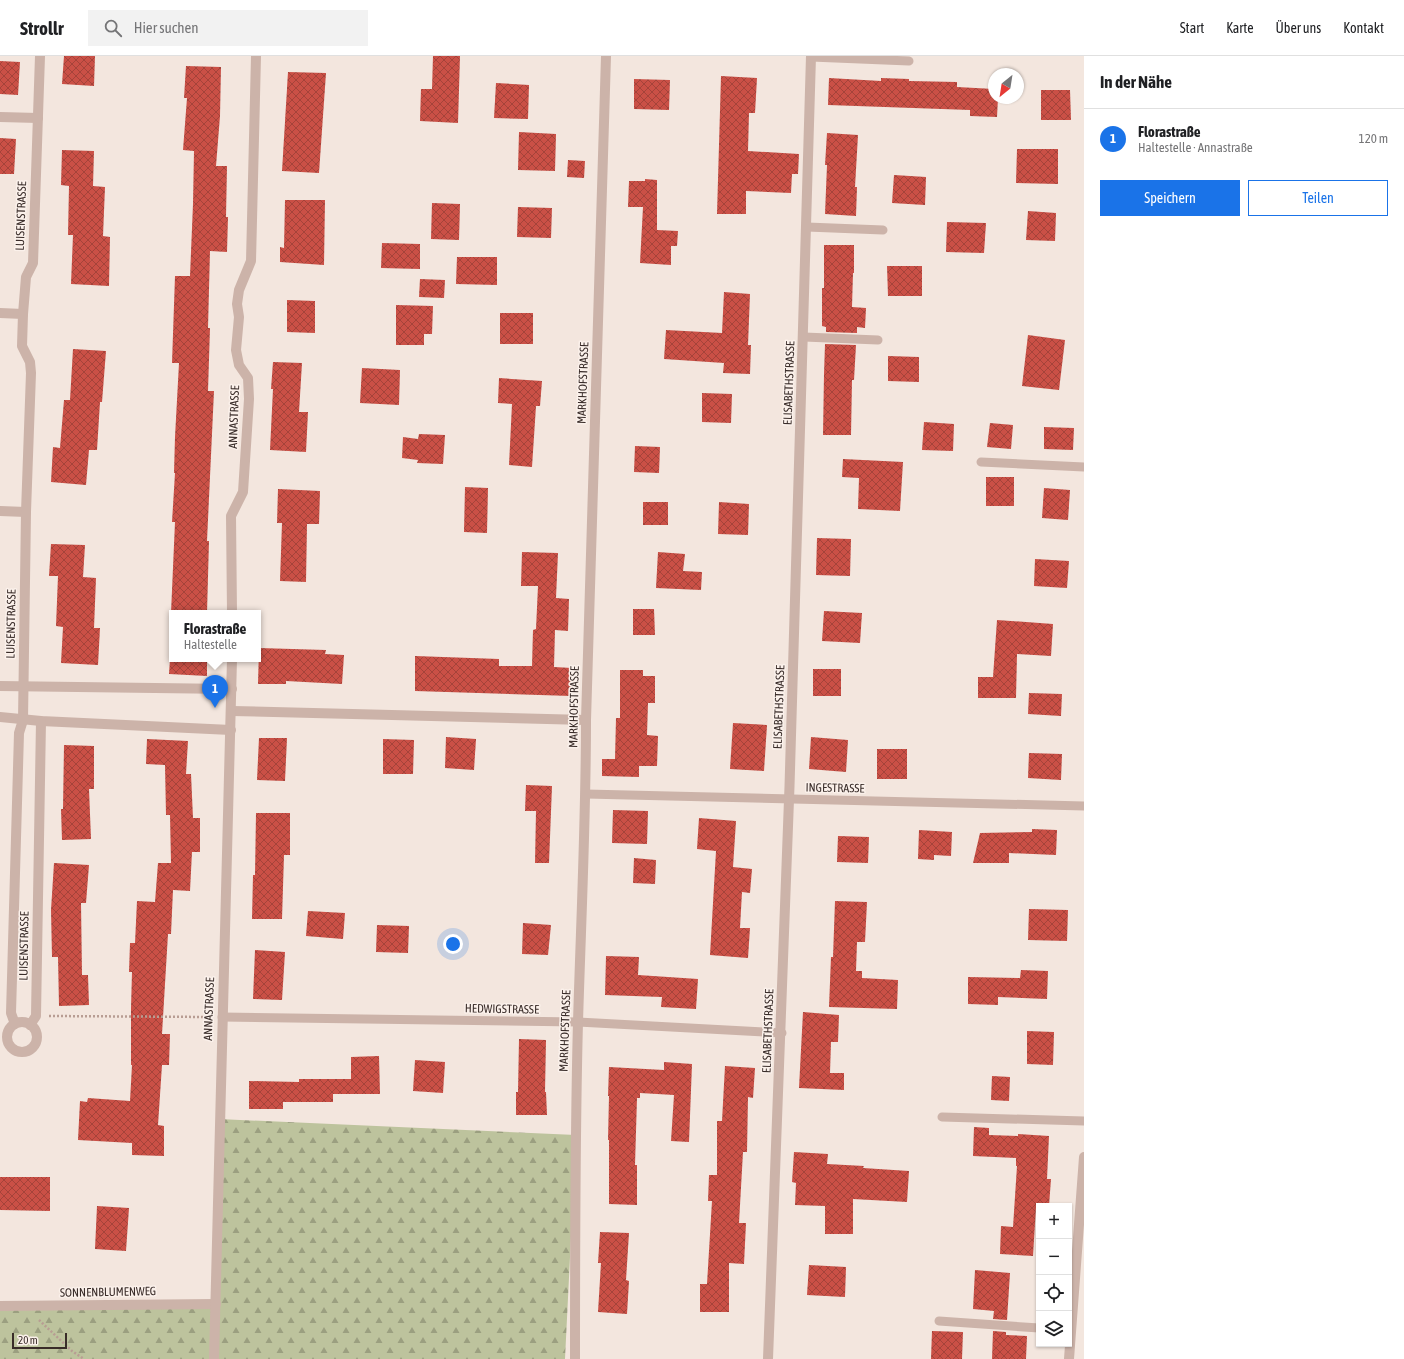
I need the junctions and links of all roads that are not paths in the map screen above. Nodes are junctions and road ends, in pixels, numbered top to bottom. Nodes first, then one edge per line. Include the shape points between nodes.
1 (40, 56) edge
2 (256, 56) edge
3 (606, 56) edge
4 (811, 57) edge
5 (909, 61) dead end
6 (0, 117) edge
7 (38, 118) junction
8 (807, 227) junction
9 (883, 230) dead end
10 (0, 313) edge
11 (22, 314) junction
12 (804, 337) junction
13 (878, 340) dead end
14 (981, 462) dead end
15 (1084, 467) edge
16 (0, 511) edge
17 (26, 512) junction
18 (232, 610) edge
19 (232, 662) edge
20 (0, 686) edge
21 (23, 686) junction
22 (232, 688) junction
23 (232, 711) junction
24 (0, 717) edge
25 (23, 720) junction
26 (586, 720) junction
27 (41, 721) junction
28 (231, 730) junction
29 (586, 794) junction
30 (789, 799) junction
31 (1084, 806) edge
32 (222, 1017) junction
33 (33, 1020) junction
34 (578, 1022) junction
35 (15, 1024) junction
36 (782, 1033) junction
37 (4, 1046) edge
38 (942, 1117) dead end
39 (1084, 1121) edge
40 (1084, 1156) edge
41 (216, 1304) junction
42 (0, 1306) edge
43 (1072, 1311) edge
44 (939, 1322) dead end
45 (1036, 1328) edge
46 (1069, 1347) edge
47 (214, 1359) edge
48 (575, 1359) edge
49 (768, 1359) edge
50 (1069, 1359) edge

1 - 7 street, LUISENSTRASSE
2 - 18 street, ANNASTRASSE via 251,261 239,290 236,350 239,365 248,378 250,399 243,492 231,516
3 - 26 street, MARKHOFSTRASSE
4 - 5 lane
4 - 8 street, ELISABETHSTRASSE
6 - 7 street
7 - 11 street, LUISENSTRASSE via 32,263 26,277
8 - 9 lane
8 - 12 street, ELISABETHSTRASSE
10 - 11 street
11 - 17 street, LUISENSTRASSE via 22,346 30,362 31,373
12 - 13 lane
12 - 30 street, ELISABETHSTRASSE
14 - 15 lane
16 - 17 street
17 - 21 street, LUISENSTRASSE
19 - 22 street, ANNASTRASSE
20 - 21 street
21 - 22 street
21 - 25 street, LUISENSTRASSE
22 - 23 street, ANNASTRASSE
23 - 26 street
23 - 28 street, ANNASTRASSE
24 - 25 street
25 - 27 street
25 - 35 street, LUISENSTRASSE via 19,733 12,951 11,1013
26 - 29 street, MARKHOFSTRASSE
27 - 28 street
27 - 33 street, LUISENSTRASSE
28 - 32 street, ANNASTRASSE
29 - 30 lane, INGESTRASSE
29 - 34 street, MARKHOFSTRASSE
30 - 31 lane, INGESTRASSE
30 - 36 street, ELISABETHSTRASSE
32 - 34 lane, HEDWIGSTRASSE
32 - 41 street, ANNASTRASSE
33 - 35 street
33 - 37 street, LUISENSTRASSE via 37,1036 32,1049 19,1052
34 - 36 lane, HEDWIGSTRASSE
34 - 48 street, MARKHOFSTRASSE
35 - 37 street, LUISENSTRASSE via 9,1029
36 - 49 street, ELISABETHSTRASSE
38 - 39 lane
40 - 43 street
41 - 42 street, SONNENBLUMENWEG
41 - 47 street, ANNASTRASSE
44 - 45 lane
46 - 50 street

